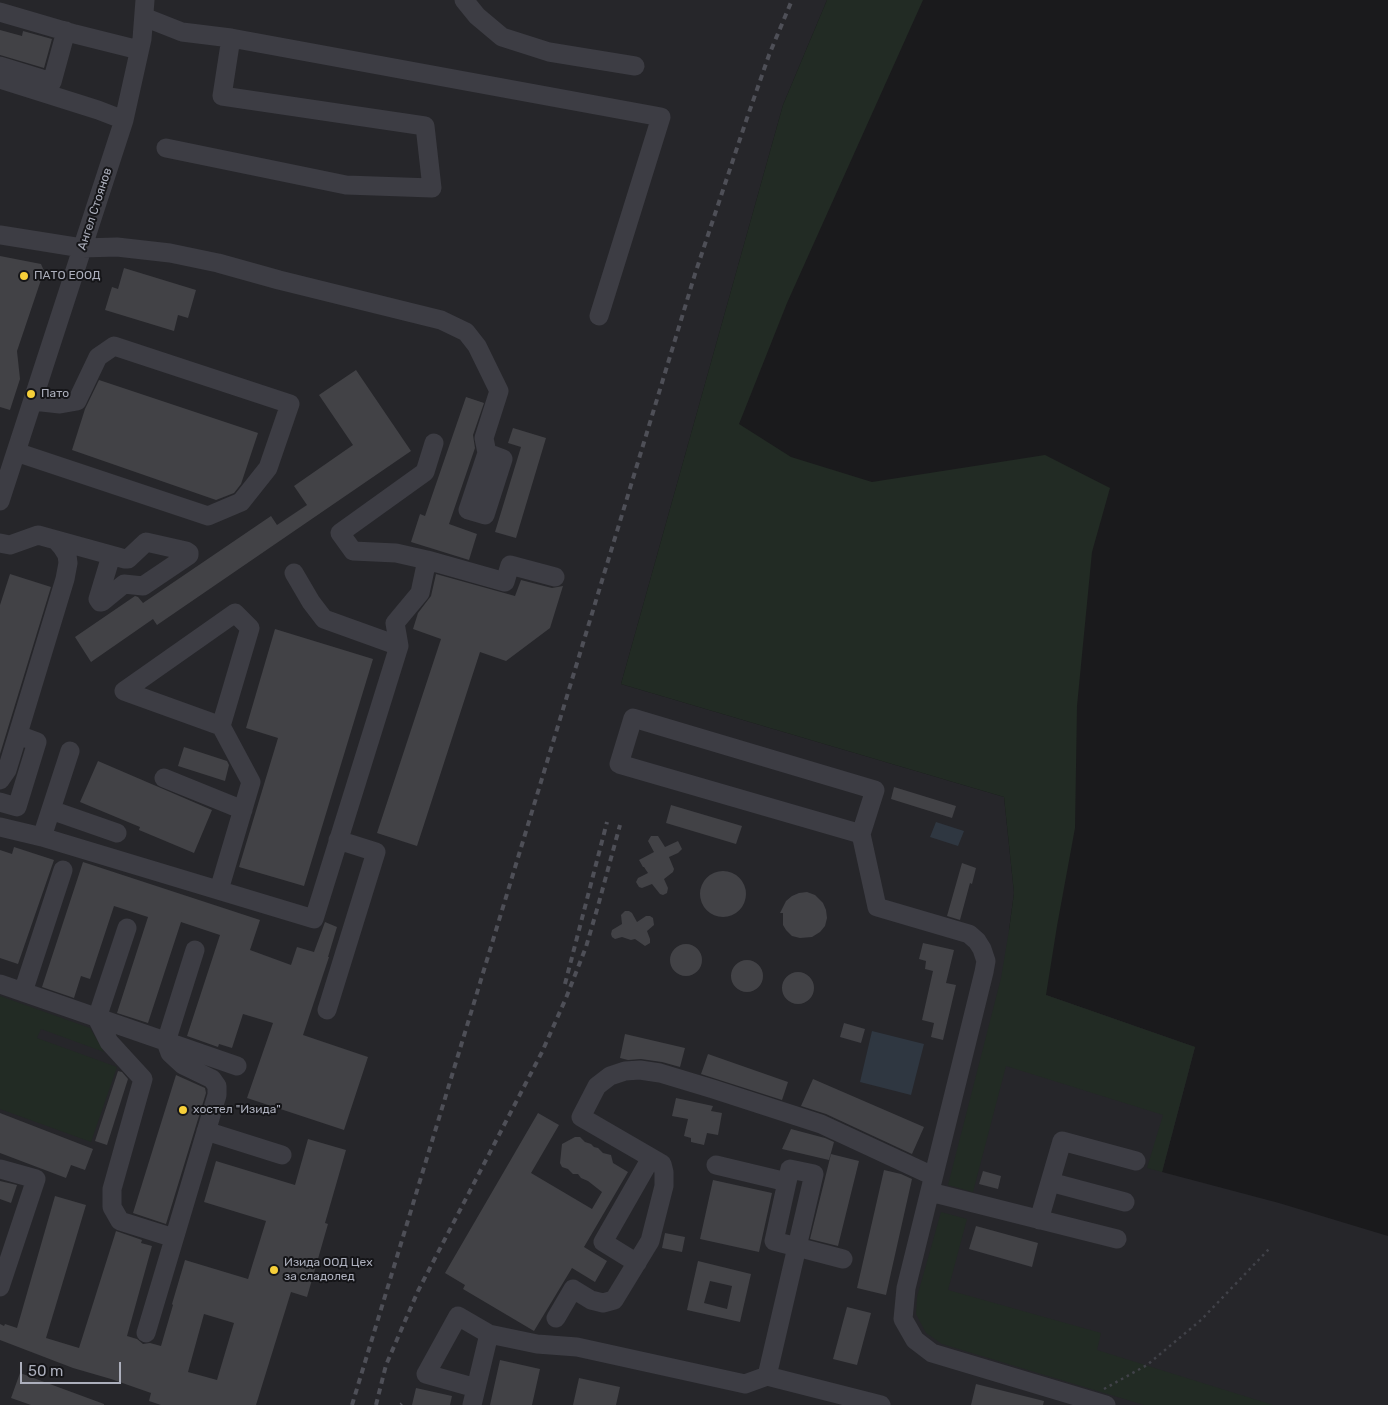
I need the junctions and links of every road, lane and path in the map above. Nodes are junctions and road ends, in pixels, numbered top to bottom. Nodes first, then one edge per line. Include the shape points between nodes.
1 (464, 0) edge
2 (145, 8) edge
3 (0, 12) edge
4 (66, 31) junction
5 (231, 38) junction
6 (140, 50) junction
7 (0, 66) edge
8 (634, 66) dead end
9 (0, 79) edge
10 (124, 120) junction
11 (166, 148) dead end
12 (0, 235) edge
13 (82, 248) junction
14 (599, 316) dead end
15 (33, 401) junction
16 (434, 443) dead end
17 (16, 452) junction
18 (487, 453) dead end
19 (4, 476) edge
20 (0, 500) edge
21 (56, 540) junction
22 (0, 543) edge
23 (111, 556) junction
24 (427, 560) junction
25 (294, 573) dead end
26 (555, 577) dead end
27 (399, 646) junction
28 (221, 726) junction
29 (18, 735) junction
30 (70, 751) dead end
31 (164, 778) dead end
32 (0, 780) edge
33 (0, 802) edge
34 (51, 810) junction
35 (243, 810) junction
36 (0, 827) edge
37 (117, 833) dead end
38 (862, 834) junction
39 (42, 837) junction
40 (338, 840) junction
41 (63, 870) dead end
42 (219, 890) junction
43 (127, 928) dead end
44 (195, 950) dead end
45 (0, 984) edge
46 (23, 992) junction
47 (327, 1010) dead end
48 (97, 1018) junction
49 (166, 1042) junction
50 (238, 1066) dead end
51 (206, 1131) junction
52 (282, 1155) dead end
53 (652, 1158) junction
54 (1136, 1161) dead end
55 (716, 1165) dead end
56 (0, 1168) edge
57 (787, 1182) junction
58 (1050, 1182) junction
59 (932, 1184) junction
60 (1125, 1202) dead end
61 (1039, 1220) junction
62 (174, 1238) junction
63 (1116, 1239) dead end
64 (797, 1247) junction
65 (1269, 1249) dead end
66 (843, 1258) dead end
67 (637, 1263) junction
68 (0, 1287) edge
69 (556, 1318) dead end
70 (146, 1333) dead end
71 (489, 1334) junction
72 (767, 1376) junction
73 (474, 1396) edge
74 (1085, 1399) junction
75 (880, 1405) edge
76 (1106, 1405) edge

1 - 8 street via 502,37 550,52
2 - 5 street via 182,32
2 - 6 street, Ангел Стоянов
3 - 4 street
4 - 6 street
4 - 7 street via 52,82
5 - 11 street via 222,96 425,126 432,188 346,185
5 - 14 street via 661,117
6 - 10 street, Ангел Стоянов
9 - 10 street
10 - 13 street, Ангел Стоянов
12 - 13 street
13 - 15 street, Ангел Стоянов
13 - 18 street via 117,247 218,263 441,320 466,332 477,346 500,391 484,438
15 - 17 street, Ангел Стоянов
15 - 17 street via 60,404 77,401 98,357 114,346 290,404 268,468 241,502 208,516
16 - 24 street via 425,472 340,533 353,551 396,553
17 - 19 street, Ангел Стоянов
19 - 20 street, Ангел Стоянов
21 - 22 street via 38,535 10,545
21 - 23 street
21 - 29 street via 67,554 68,564
23 - 23 street via 98,599 100,602 124,584 143,586 189,552 146,542 128,559
24 - 26 street via 505,582 510,565
24 - 27 street via 420,593 395,623
25 - 27 street via 324,619
27 - 40 street
28 - 28 street via 124,691 235,613 250,628
28 - 35 street via 251,782
29 - 32 street via 7,770
29 - 33 street via 37,742 17,807
30 - 34 street
31 - 35 street
34 - 37 street
34 - 39 street
35 - 42 street
36 - 39 street
38 - 38 street via 619,764 633,718 875,790
38 - 59 street via 877,907 969,934 977,941 986,960
39 - 42 street
40 - 42 street via 314,919
40 - 47 street via 376,852
41 - 46 street
43 - 48 street
44 - 49 street
45 - 46 street
46 - 48 street
48 - 49 street
48 - 62 street via 109,1042 143,1079 112,1188 112,1207 120,1220
49 - 50 street
49 - 51 street via 170,1053 184,1065 212,1079 217,1086
51 - 52 street
51 - 62 street
53 - 59 street via 581,1117 597,1086 610,1076 640,1070 660,1073 821,1124
53 - 67 street via 662,1164 664,1186 650,1242
53 - 67 street via 603,1242
54 - 58 street via 1062,1141
55 - 57 street
56 - 68 street via 36,1179
57 - 64 street via 774,1241
57 - 64 street via 790,1168 814,1174
58 - 60 street
58 - 61 street
59 - 61 street
59 - 74 street via 906,1288 903,1319 915,1340 932,1353
61 - 63 street
62 - 70 street
64 - 66 street
64 - 72 street
65 - 74 path via 1201,1320 1147,1365
67 - 69 street via 614,1300 597,1302 573,1289
71 - 72 street via 537,1344 577,1347 745,1384
71 - 73 street
71 - 73 street via 458,1316 426,1374
72 - 75 street
74 - 76 street

